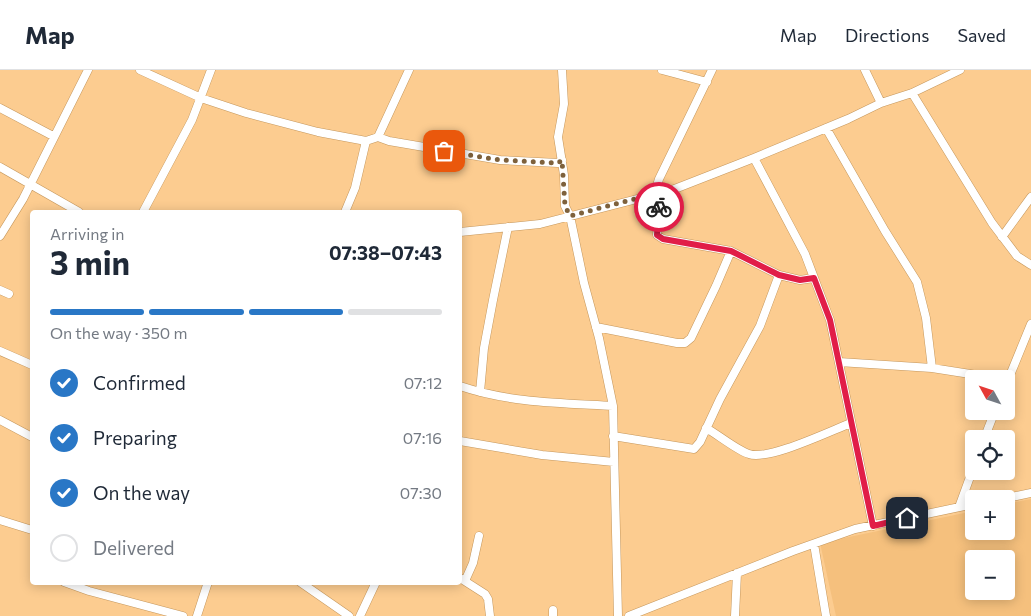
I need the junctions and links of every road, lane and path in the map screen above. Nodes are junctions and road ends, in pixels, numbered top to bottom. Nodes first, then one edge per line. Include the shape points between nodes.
1 (88, 70) edge
2 (140, 70) edge
3 (211, 70) edge
4 (409, 70) edge
5 (562, 70) edge
6 (662, 70) edge
7 (712, 70) edge
8 (865, 70) edge
9 (960, 70) edge
10 (707, 82) junction
11 (912, 93) junction
12 (201, 98) junction
13 (881, 103) junction
14 (0, 108) edge
15 (826, 128) junction
16 (53, 136) junction
17 (378, 137) junction
18 (366, 141) junction
19 (754, 158) junction
20 (562, 160) junction
21 (0, 167) edge
22 (30, 184) junction
23 (657, 194) junction
24 (1031, 197) edge
25 (76, 210) edge
26 (144, 210) edge
27 (346, 210) edge
28 (570, 216) junction
29 (508, 228) junction
30 (462, 232) edge
31 (0, 236) edge
32 (1002, 237) junction
33 (731, 251) junction
34 (1031, 265) edge
35 (779, 275) junction
36 (814, 278) junction
37 (0, 290) edge
38 (9, 294) dead end
39 (1031, 324) edge
40 (596, 326) junction
41 (0, 351) edge
42 (839, 362) junction
43 (30, 364) edge
44 (932, 368) junction
45 (1011, 370) edge
46 (965, 374) edge
47 (462, 387) edge
48 (480, 392) junction
49 (613, 406) junction
50 (0, 420) edge
51 (851, 423) junction
52 (706, 428) junction
53 (30, 435) edge
54 (612, 436) junction
55 (462, 441) edge
56 (614, 462) junction
57 (969, 480) edge
58 (1031, 493) edge
59 (1015, 496) edge
60 (965, 506) edge
61 (959, 507) junction
62 (0, 520) edge
63 (873, 526) junction
64 (30, 529) edge
65 (478, 536) dead end
66 (814, 544) junction
67 (737, 573) junction
68 (462, 580) edge
69 (72, 585) edge
70 (91, 585) edge
71 (207, 585) edge
72 (304, 585) edge
73 (375, 585) edge
74 (89, 591) junction
75 (183, 616) edge
76 (197, 616) edge
77 (350, 616) edge
78 (360, 616) edge
79 (490, 616) edge
80 (618, 616) edge
81 (629, 616) edge
82 (735, 616) edge
83 (826, 616) edge

1 - 16 street
2 - 12 street
3 - 12 street
4 - 17 street
5 - 20 street via 564,104 558,137
6 - 10 street
7 - 10 street
8 - 13 street
9 - 11 street
10 - 23 street via 659,178
11 - 13 street
11 - 32 street
12 - 18 street via 246,113
12 - 26 street
13 - 15 street
14 - 16 street
15 - 19 street
15 - 44 street via 918,282
16 - 22 street
17 - 18 street
17 - 20 street via 500,160 558,163
18 - 27 street via 355,188
19 - 23 street
19 - 36 street via 805,254
20 - 28 street via 565,206
21 - 22 street
22 - 25 street
22 - 31 street
23 - 28 street
23 - 33 street via 657,235 663,239
24 - 32 street
28 - 29 street
28 - 40 street
29 - 30 street
29 - 48 street via 484,348
32 - 34 street via 1017,256
33 - 35 street
33 - 40 street via 692,338 685,343
35 - 36 street via 800,280
35 - 52 street via 760,326
36 - 42 street via 830,320
37 - 38 street
39 - 45 street
40 - 49 street
41 - 43 street
42 - 44 street
42 - 51 street
44 - 46 street
47 - 48 street
48 - 49 street via 534,402
49 - 54 street
50 - 53 street
51 - 52 street via 761,456 748,454
51 - 63 street
52 - 54 street via 694,449
54 - 56 street
55 - 56 street via 542,455
56 - 80 street
57 - 61 street
58 - 59 street
60 - 61 street
61 - 63 street
62 - 64 street
63 - 66 street
65 - 68 street via 473,563
66 - 67 street
66 - 83 street
67 - 81 street
67 - 82 street
68 - 79 street via 485,594
69 - 74 street
70 - 74 street
71 - 76 street
72 - 77 street
73 - 78 street
74 - 75 street

